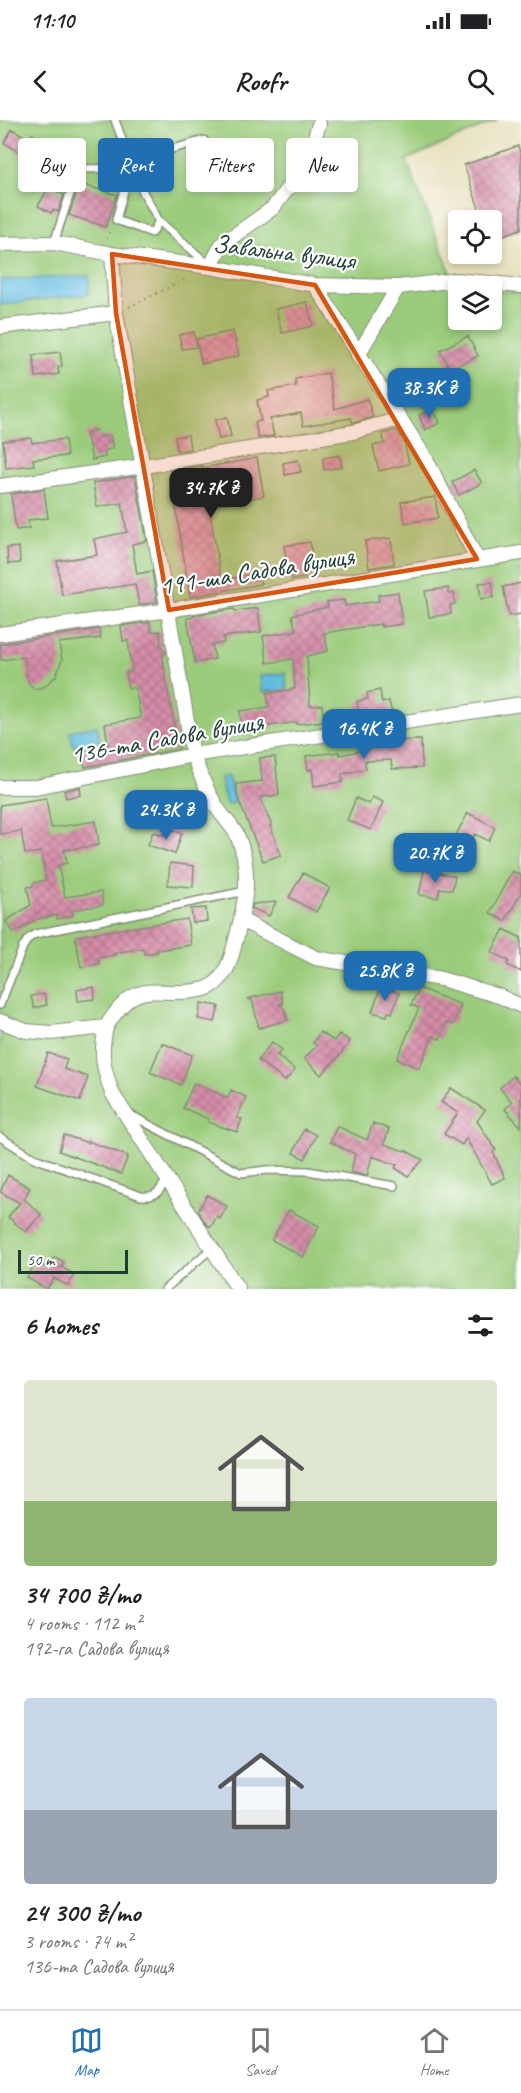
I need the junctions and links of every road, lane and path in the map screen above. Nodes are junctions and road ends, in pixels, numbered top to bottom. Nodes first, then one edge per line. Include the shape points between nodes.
1 (115, 120) edge
2 (320, 124) dead end
3 (122, 138) edge
4 (98, 169) edge
5 (124, 192) edge
6 (143, 192) edge
7 (116, 220) junction
8 (159, 221) junction
9 (54, 243) junction
10 (0, 244) edge
11 (108, 253) junction
12 (210, 267) junction
13 (189, 277) dead end
14 (315, 285) junction
15 (521, 286) edge
16 (398, 287) junction
17 (116, 313) junction
18 (0, 327) edge
19 (358, 355) junction
20 (400, 419) junction
21 (144, 466) junction
22 (0, 486) edge
23 (521, 553) edge
24 (477, 559) junction
25 (169, 610) junction
26 (0, 634) edge
27 (521, 704) edge
28 (194, 755) junction
29 (0, 788) edge
30 (246, 891) junction
31 (241, 920) junction
32 (0, 1005) edge
33 (521, 1006) edge
34 (0, 1021) edge
35 (106, 1027) junction
36 (127, 1113) junction
37 (0, 1137) edge
38 (168, 1177) junction
39 (394, 1186) dead end
40 (212, 1248) junction
41 (165, 1289) edge
42 (238, 1289) edge

1 - 3 lane
2 - 12 street via 291,185 273,208 222,244
4 - 9 lane via 78,169
5 - 7 lane
6 - 8 lane
7 - 8 lane via 152,232
7 - 11 path via 110,232
8 - 12 lane
9 - 10 street, Завальна вулиця
9 - 11 street, Завальна вулиця
11 - 12 street, Завальна вулиця
11 - 17 street
12 - 14 street, Завальна вулиця
13 - 17 path
14 - 16 street, Завальна вулиця
14 - 19 street
15 - 16 street, Завальна вулиця via 458,280
16 - 19 street
17 - 18 street
17 - 21 street
19 - 20 street
20 - 21 street via 353,432
20 - 24 street via 426,459
21 - 22 street
21 - 25 street
23 - 24 street, 191-ша Садова вулиця
24 - 25 street, 191-ша Садова вулиця
25 - 26 street, 191-ша Садова вулиця
25 - 28 street
27 - 28 street, 136-та Садова вулиця
28 - 29 street, 136-та Садова вулиця via 36,788
28 - 30 street via 204,785 236,835 248,880
30 - 31 street
30 - 32 lane via 35,934 23,947
31 - 33 street via 316,958 441,979
31 - 35 street via 230,963 217,984 181,992 151,990 132,996
34 - 35 street via 26,1031 51,1033
35 - 36 street via 101,1049 104,1070 112,1093
36 - 38 street
36 - 39 lane via 241,1173 308,1171
37 - 38 lane via 34,1158 141,1196 156,1195
38 - 40 street
40 - 41 lane
40 - 42 street

